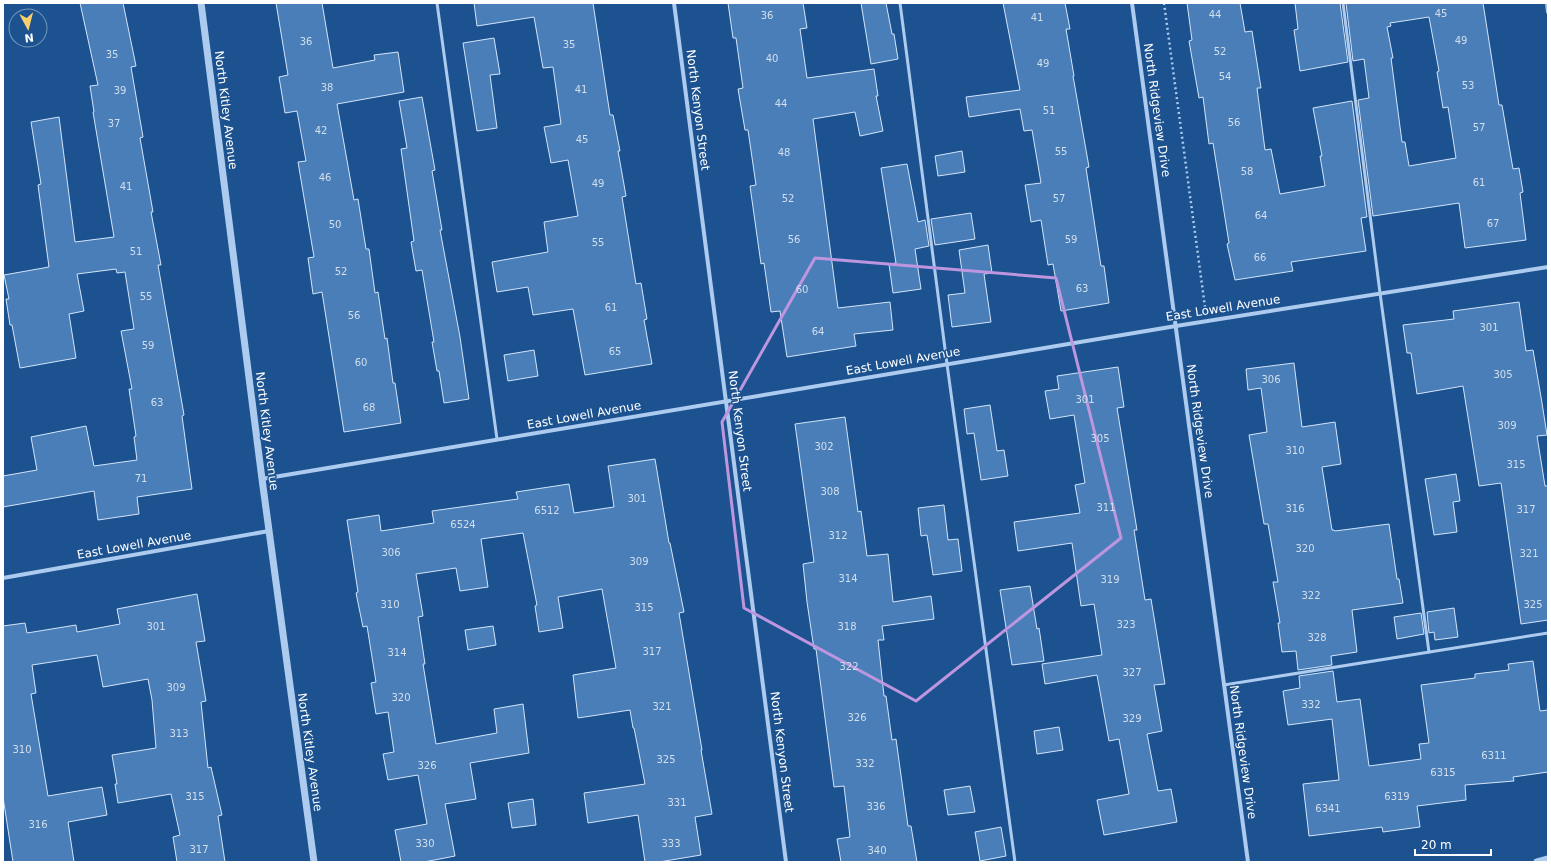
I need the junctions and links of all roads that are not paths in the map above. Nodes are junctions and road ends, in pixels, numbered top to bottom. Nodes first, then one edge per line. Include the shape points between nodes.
1 (201, 3) edge
2 (437, 3) edge
3 (674, 3) edge
4 (900, 3) edge
5 (1132, 3) edge
6 (1344, 3) edge
7 (1547, 3) edge
8 (1548, 12) edge
9 (1548, 266) edge
10 (1380, 293) junction
11 (1176, 326) junction
12 (947, 364) junction
13 (726, 401) junction
14 (497, 440) junction
15 (262, 479) junction
16 (269, 531) junction
17 (3, 578) edge
18 (1548, 633) edge
19 (1429, 652) junction
20 (1224, 686) junction
21 (1548, 859) edge
22 (314, 862) edge
23 (786, 862) edge
24 (1015, 862) edge
25 (1248, 862) edge
26 (1536, 862) edge

1 - 15 street, North Kitley Avenue
2 - 14 lane
3 - 13 street, North Kenyon Street
4 - 12 lane
5 - 11 street, North Ridgeview Drive
6 - 10 lane
7 - 8 street
9 - 10 street, East Lowell Avenue
10 - 11 street, East Lowell Avenue
10 - 19 lane
11 - 12 street, East Lowell Avenue
11 - 20 street, North Ridgeview Drive
12 - 13 street, East Lowell Avenue
12 - 24 lane
13 - 14 street, East Lowell Avenue
13 - 23 street, North Kenyon Street
14 - 15 street, East Lowell Avenue
15 - 16 street, North Kitley Avenue
16 - 17 street, East Lowell Avenue
16 - 22 street, North Kitley Avenue
18 - 19 lane
19 - 20 lane
20 - 25 street, North Ridgeview Drive
21 - 26 street

